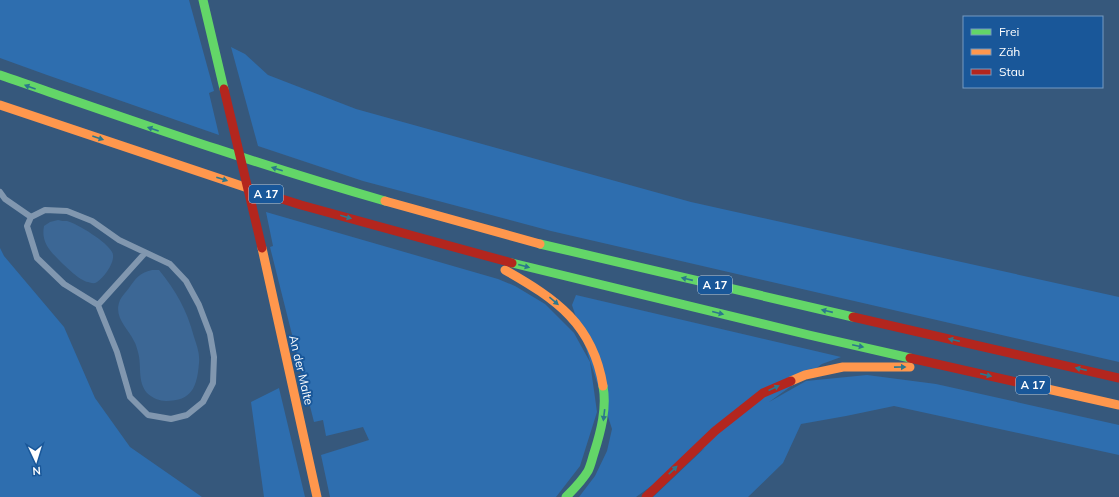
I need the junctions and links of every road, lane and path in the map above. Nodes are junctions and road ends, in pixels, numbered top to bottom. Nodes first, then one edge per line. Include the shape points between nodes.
1 (203, 0) edge
2 (0, 75) edge
3 (1, 108) edge
4 (0, 192) edge
5 (31, 216) junction
6 (472, 252) junction
7 (145, 253) junction
8 (98, 305) junction
9 (948, 366) junction
10 (1119, 378) edge
11 (1119, 405) edge
12 (317, 497) edge
13 (566, 497) edge
14 (646, 497) edge

1 - 12 main road, An der Malte, bridge via 262,248
10 -> 2 main road, A 17 via 588,256 458,222 314,181 198,144
3 -> 6 main road, A 17 via 301,205
4 - 5 lane via 5,199
5 - 7 lane via 45,210 67,211 92,221 119,240
5 - 8 lane via 27,226 37,258 64,284
6 -> 9 main road, A 17 via 545,272
6 -> 13 main road via 532,285 551,299 580,327 598,360 605,398 598,444 588,471
7 - 8 lane
7 - 8 lane via 170,264 186,281 199,305 210,334 214,357 213,383 203,402 187,415 171,419 148,415 130,397 117,352
9 -> 11 main road, A 17
14 -> 9 main road via 736,413 763,393 783,384 806,375 843,367

